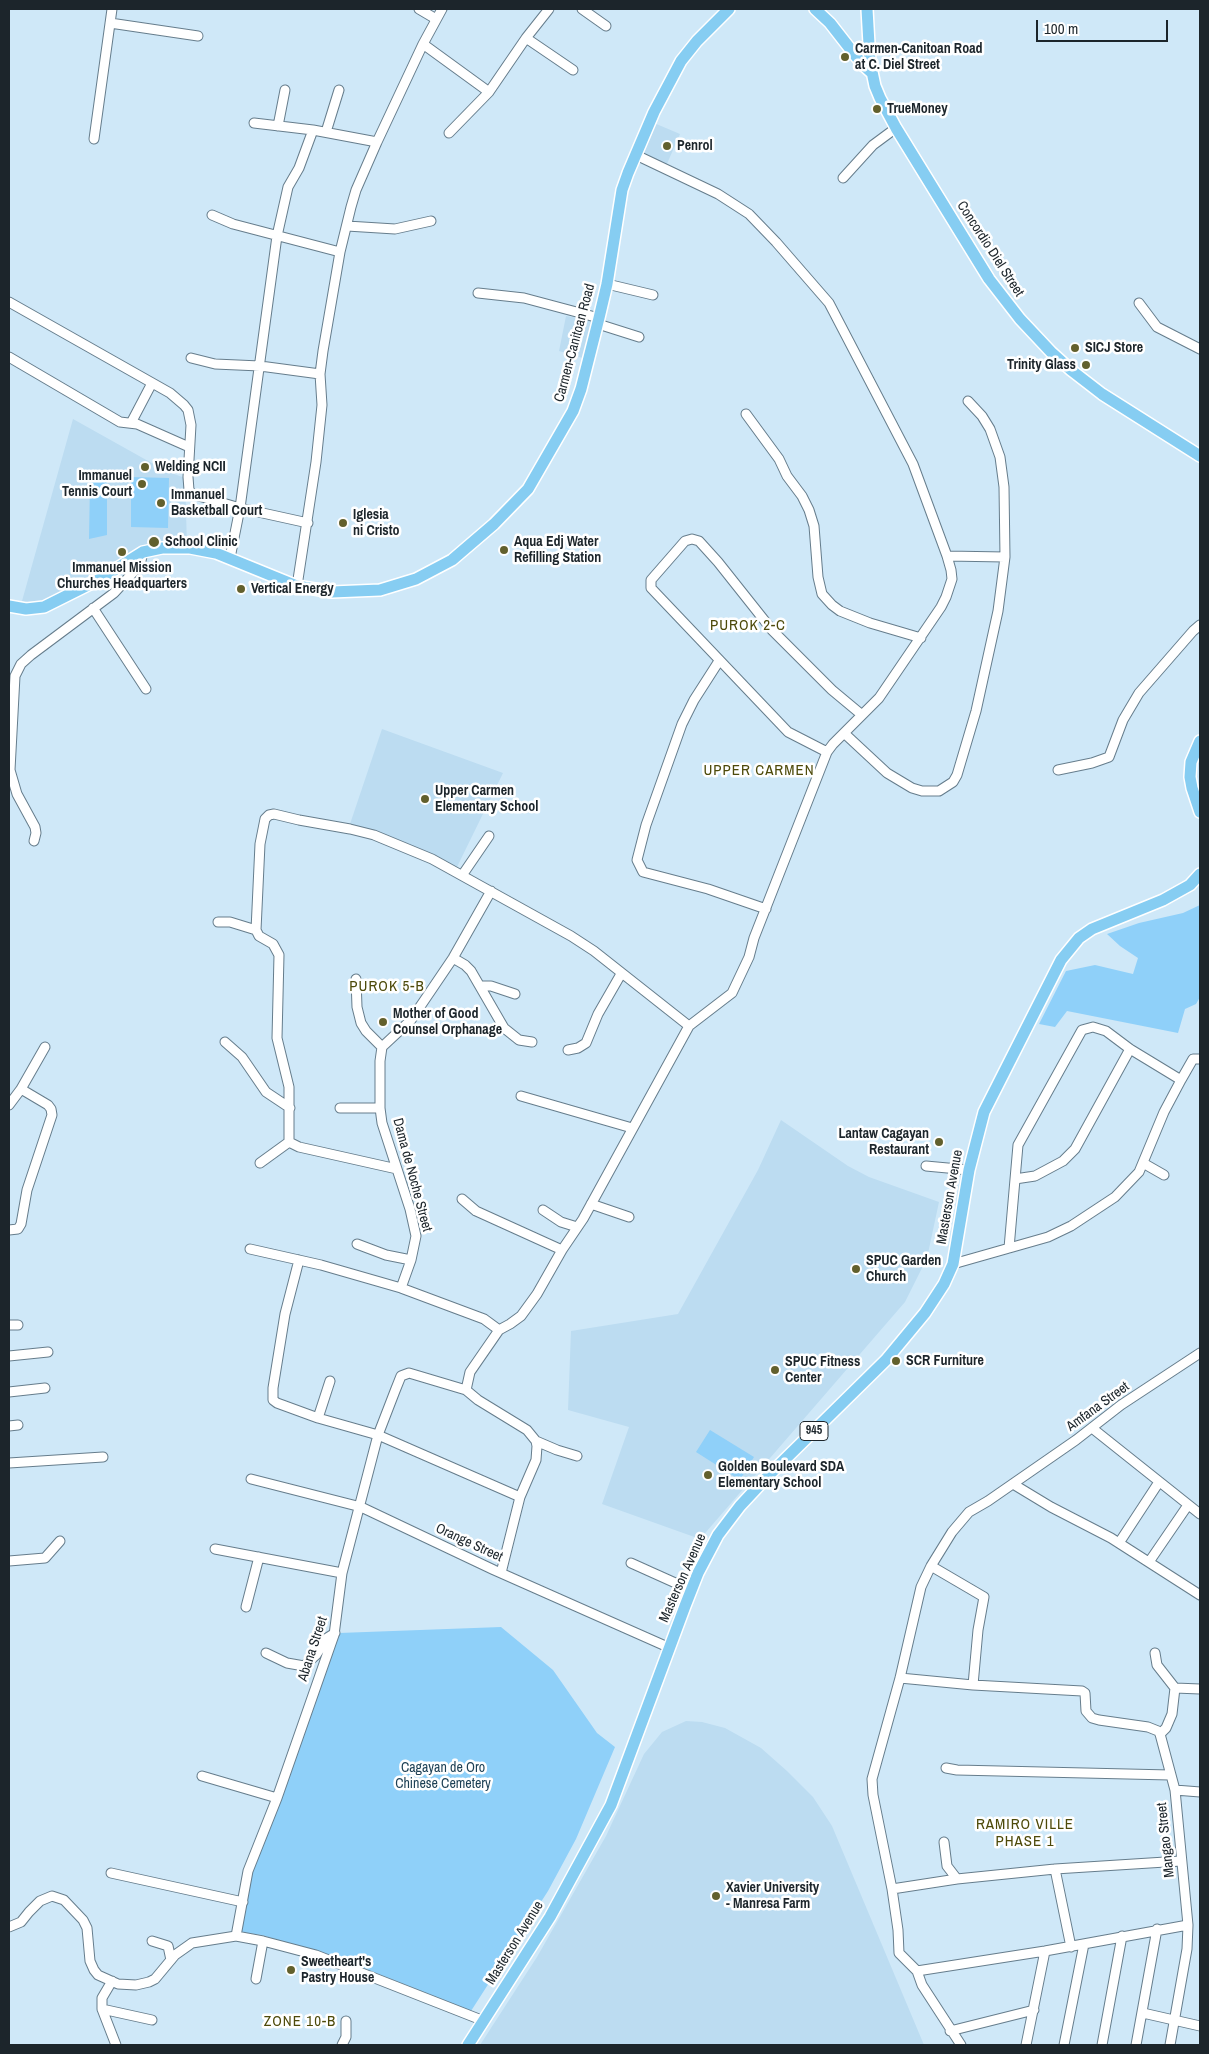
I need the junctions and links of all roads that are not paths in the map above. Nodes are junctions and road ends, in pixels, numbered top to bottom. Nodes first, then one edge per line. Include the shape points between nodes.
1 (112, 9) edge
2 (419, 9) edge
3 (442, 9) edge
4 (549, 9) edge
5 (582, 9) edge
6 (729, 9) edge
7 (815, 9) edge
8 (867, 9) edge
9 (436, 19) junction
10 (110, 23) junction
11 (606, 26) dead end
12 (198, 36) dead end
13 (526, 38) junction
14 (423, 44) junction
15 (573, 70) dead end
16 (872, 72) junction
17 (284, 90) dead end
18 (339, 90) dead end
19 (489, 92) junction
20 (254, 123) dead end
21 (278, 126) junction
22 (896, 128) junction
23 (313, 130) junction
24 (326, 132) junction
25 (449, 133) dead end
26 (94, 139) dead end
27 (377, 142) junction
28 (636, 155) junction
29 (843, 178) dead end
30 (212, 216) dead end
31 (431, 221) dead end
32 (347, 226) junction
33 (277, 236) junction
34 (340, 252) junction
35 (607, 284) junction
36 (478, 293) dead end
37 (653, 295) dead end
38 (9, 302) edge
39 (1139, 302) dead end
40 (598, 321) junction
41 (639, 338) dead end
42 (1200, 349) edge
43 (9, 357) edge
44 (191, 358) dead end
45 (260, 366) junction
46 (320, 374) junction
47 (152, 382) junction
48 (968, 401) dead end
49 (746, 414) dead end
50 (131, 423) junction
51 (189, 447) junction
52 (1200, 456) edge
53 (240, 508) junction
54 (308, 523) junction
55 (143, 552) junction
56 (947, 556) junction
57 (1005, 557) junction
58 (230, 558) junction
59 (297, 586) junction
60 (9, 606) edge
61 (93, 608) junction
62 (1200, 625) edge
63 (921, 638) junction
64 (719, 661) junction
65 (146, 689) dead end
66 (862, 715) junction
67 (844, 733) junction
68 (1200, 741) edge
69 (827, 752) junction
70 (1058, 770) dead end
71 (1200, 812) edge
72 (489, 836) dead end
73 (34, 841) dead end
74 (463, 874) junction
75 (1200, 874) edge
76 (491, 891) junction
77 (766, 909) junction
78 (218, 922) dead end
79 (256, 930) junction
80 (453, 958) junction
81 (622, 974) junction
82 (356, 979) dead end
83 (480, 986) junction
84 (515, 994) dead end
85 (689, 1026) junction
86 (225, 1042) dead end
87 (532, 1042) dead end
88 (45, 1047) dead end
89 (382, 1047) junction
90 (1130, 1049) junction
91 (568, 1050) dead end
92 (1200, 1059) edge
93 (1181, 1080) junction
94 (21, 1089) junction
95 (521, 1096) dead end
96 (9, 1105) edge
97 (290, 1108) junction
98 (340, 1108) dead end
99 (380, 1108) junction
100 (632, 1128) junction
101 (289, 1142) junction
102 (260, 1163) dead end
103 (1143, 1163) junction
104 (926, 1166) dead end
105 (397, 1169) junction
106 (969, 1170) junction
107 (1164, 1175) dead end
108 (1015, 1179) junction
109 (462, 1199) dead end
110 (590, 1204) junction
111 (543, 1210) dead end
112 (629, 1217) dead end
113 (577, 1227) junction
114 (9, 1230) edge
115 (357, 1244) dead end
116 (1009, 1248) junction
117 (250, 1249) dead end
118 (562, 1250) junction
119 (299, 1260) junction
120 (411, 1260) junction
121 (953, 1264) junction
122 (401, 1288) junction
123 (499, 1330) junction
124 (48, 1352) dead end
125 (1200, 1353) edge
126 (9, 1356) edge
127 (330, 1381) dead end
128 (45, 1388) dead end
129 (466, 1390) junction
130 (9, 1392) edge
131 (318, 1418) junction
132 (1092, 1428) junction
133 (378, 1435) junction
134 (536, 1441) junction
135 (577, 1456) dead end
136 (104, 1457) dead end
137 (9, 1463) edge
138 (251, 1479) dead end
139 (1159, 1482) junction
140 (1013, 1484) junction
141 (520, 1497) junction
142 (1188, 1505) junction
143 (361, 1507) junction
144 (1200, 1514) edge
145 (60, 1541) dead end
146 (1119, 1543) junction
147 (215, 1549) dead end
148 (259, 1557) junction
149 (9, 1561) edge
150 (1149, 1562) junction
151 (631, 1563) dead end
152 (930, 1566) junction
153 (342, 1573) junction
154 (501, 1573) junction
155 (692, 1590) junction
156 (1200, 1594) edge
157 (246, 1607) dead end
158 (335, 1633) junction
159 (670, 1648) junction
160 (1155, 1652) dead end
161 (266, 1653) dead end
162 (900, 1678) junction
163 (973, 1685) junction
164 (1175, 1688) junction
165 (1200, 1689) edge
166 (1160, 1734) junction
167 (946, 1768) dead end
168 (202, 1776) dead end
169 (1170, 1776) junction
170 (1176, 1790) junction
171 (1200, 1792) edge
172 (277, 1798) junction
173 (944, 1842) dead end
174 (1181, 1861) junction
175 (1055, 1869) junction
176 (111, 1873) dead end
177 (957, 1879) junction
178 (892, 1889) junction
179 (243, 1902) junction
180 (1188, 1925) junction
181 (9, 1926) edge
182 (1157, 1929) junction
183 (236, 1936) junction
184 (1122, 1936) junction
185 (152, 1941) dead end
186 (263, 1941) junction
187 (1084, 1944) junction
188 (1071, 1947) junction
189 (1045, 1952) junction
190 (171, 1960) junction
191 (917, 1971) junction
192 (256, 1979) dead end
193 (112, 1981) junction
194 (102, 2009) junction
195 (1034, 2010) junction
196 (1143, 2013) junction
197 (1174, 2019) junction
198 (152, 2020) dead end
199 (346, 2021) dead end
200 (484, 2021) junction
201 (1200, 2026) edge
202 (950, 2031) junction
203 (116, 2045) edge
204 (342, 2045) edge
205 (468, 2045) edge
206 (961, 2045) edge
207 (1026, 2045) edge
208 (1064, 2045) edge
209 (1102, 2045) edge
210 (1136, 2045) edge
211 (1170, 2045) edge

1 - 10 street
2 - 9 street
3 - 9 street
4 - 13 street
5 - 11 street
6 - 28 main road, Carmen-Canitoan Road via 681,61
7 - 16 main road
8 - 16 main road, Concordio Diel Street
9 - 14 street
10 - 12 street
10 - 26 street
13 - 15 street
13 - 19 street
14 - 19 street
14 - 27 street
16 - 22 main road, Concordio Diel Street via 880,98
17 - 21 street
18 - 24 street
19 - 25 street
20 - 21 street
21 - 23 street
22 - 29 street via 873,145
22 - 52 main road, Concordio Diel Street via 988,280 1020,319 1051,352 1102,394
23 - 24 street
23 - 33 street via 288,187
24 - 27 street
27 - 32 street via 356,190
28 - 35 main road, Carmen-Canitoan Road via 622,190
28 - 56 street via 718,194 750,214 829,303 913,464
30 - 33 street
31 - 32 street via 395,229
32 - 34 street
33 - 34 street
33 - 45 street
34 - 46 street
35 - 37 street
35 - 40 main road, Carmen-Canitoan Road
36 - 40 street via 524,298
38 - 47 street
39 - 42 street via 1157,327
40 - 41 street
40 - 59 main road, Carmen-Canitoan Road via 573,411 528,489 494,524 452,560 433,572 399,585 357,592
43 - 50 street via 120,422
44 - 45 street via 214,364
45 - 46 street
45 - 53 street
46 - 54 street via 322,405
47 - 50 street
47 - 51 street via 177,398 188,410 192,425
48 - 57 street via 990,429 1000,457
49 - 63 street via 779,458 809,510 822,594 840,611
50 - 51 street
51 - 53 street via 188,483 192,494
53 - 54 street
53 - 58 street
54 - 59 street
55 - 58 main road, Carmen-Canitoan Road via 190,548
55 - 60 main road, Carmen-Canitoan Road via 100,579 44,607 26,609
55 - 61 street via 138,568
56 - 57 street
56 - 63 street via 952,580 941,607
57 - 67 street via 998,612 974,719 953,782 939,790 912,788 887,773
58 - 59 main road, Carmen-Canitoan Road
61 - 65 street
61 - 73 street via 31,655 15,676 10,770 17,794 35,827
62 - 70 street via 1139,693 1122,720 1109,757
63 - 66 street via 879,698
64 - 66 street via 650,586 651,580 692,538 699,541 718,562 772,630
64 - 69 street via 788,732
64 - 77 street via 682,724 637,860 643,872
66 - 67 street
67 - 69 street
68 - 71 main road via 1191,762 1190,777
69 - 77 street
72 - 74 street
74 - 76 street
74 - 79 street via 374,836 274,814 265,819 260,844
75 - 106 main road, Masterson Avenue / 945 via 1190,885 1163,900 1092,929 1070,948 984,1112
76 - 80 street
76 - 81 street via 571,936
77 - 85 street via 732,993
78 - 79 street via 237,923
79 - 97 street via 259,936 273,944 279,955 277,1038 288,1080
80 - 83 street via 465,965
80 - 89 street via 411,1020
81 - 85 street
81 - 91 street via 586,1042
82 - 89 street via 360,1023
83 - 84 street
83 - 87 street via 504,1028 520,1040
85 - 100 street
86 - 97 street via 242,1057 266,1092
88 - 94 street
89 - 99 street, Dama de Noche Street
90 - 93 street
90 - 108 street via 1104,1086 1084,1137 1070,1155 1035,1176
90 - 108 street via 1106,1031 1093,1027 1082,1030 1018,1144
92 - 93 street via 1193,1059
93 - 103 street
94 - 96 street
94 - 114 street via 44,1102 52,1115 27,1190 21,1224 18,1229
95 - 100 street
97 - 101 street
98 - 99 street
99 - 105 street, Dama de Noche Street
100 - 110 street
101 - 102 street
101 - 105 street
103 - 107 street
103 - 116 street via 1125,1188 1094,1212 1061,1231
104 - 106 street
105 - 120 street, Dama de Noche Street via 416,1236
106 - 121 main road, Masterson Avenue / 945
108 - 116 street
109 - 118 street via 476,1211
110 - 112 street
110 - 113 street
111 - 113 street via 560,1222
113 - 118 street
115 - 120 street
116 - 121 street
117 - 119 street
118 - 123 street via 528,1307
119 - 122 street
119 - 131 street via 285,1314 272,1396 277,1403
120 - 122 street, Dama de Noche Street
121 - 155 main road, Masterson Avenue / 945 via 934,1301 886,1360 740,1506 718,1534
122 - 123 street via 484,1319
123 - 129 street via 474,1364
124 - 126 street
125 - 132 street, Amfana Street via 1120,1405
127 - 131 street
128 - 130 street
129 - 133 street, Abana Street via 405,1373
129 - 134 street via 527,1430
131 - 133 street
132 - 139 street
132 - 140 street, Amfana Street
133 - 141 street
133 - 143 street, Abana Street
134 - 135 street
134 - 141 street via 536,1460
136 - 137 street
138 - 143 street, Orange Street
139 - 142 street
139 - 146 street
140 - 146 street
140 - 152 street, Amfana Street via 969,1512 957,1524
141 - 154 street
142 - 144 street
142 - 150 street
143 - 153 street, Abana Street
143 - 154 street, Orange Street
145 - 149 street via 45,1558
146 - 150 street
147 - 148 street
148 - 153 street
148 - 157 street
150 - 156 street
151 - 155 street
152 - 162 street, Amfana Street via 914,1610
152 - 163 street via 984,1597
153 - 158 street, Abana Street
154 - 159 street, Orange Street
155 - 159 main road, Masterson Avenue / 945
158 - 161 street via 304,1666 287,1663
158 - 172 street, Abana Street
159 - 200 main road, Masterson Avenue / 945 via 610,1805 550,1917
160 - 164 street via 1157,1665
162 - 163 street
162 - 178 street, Amfana Street via 872,1779
163 - 166 street via 1082,1691 1085,1693 1086,1711 1092,1718 1148,1727
164 - 165 street
164 - 166 street via 1172,1714
166 - 169 street, Mangao Street
167 - 169 street
168 - 172 street
169 - 170 street, Mangao Street
170 - 171 street
170 - 174 street, Mangao Street
172 - 179 street, Abana Street via 248,1871
173 - 177 street via 947,1866
174 - 175 street
174 - 180 street, Mangao Street
175 - 177 street
175 - 188 street
176 - 179 street
177 - 178 street
178 - 191 street, Amfana Street via 899,1953
179 - 183 street, Abana Street
180 - 182 street
180 - 197 street, Mangao Street
181 - 193 street via 21,1922 46,1898 52,1896 64,1900 83,1920 94,1970
182 - 184 street
182 - 196 street
183 - 186 street
183 - 190 street via 192,1943
184 - 187 street
184 - 209 street
185 - 190 street via 168,1946
186 - 192 street
186 - 200 street via 316,1955
187 - 188 street
187 - 208 street
188 - 189 street
189 - 191 street
189 - 195 street
190 - 193 street via 149,1982 129,1986
191 - 202 street
193 - 194 street via 102,1998
194 - 198 street
194 - 203 street
195 - 202 street
195 - 207 street
196 - 197 street
196 - 210 street
197 - 201 street
197 - 211 street, Mangao Street
199 - 204 street via 346,2037
200 - 205 main road, Masterson Avenue / 945
202 - 206 street

